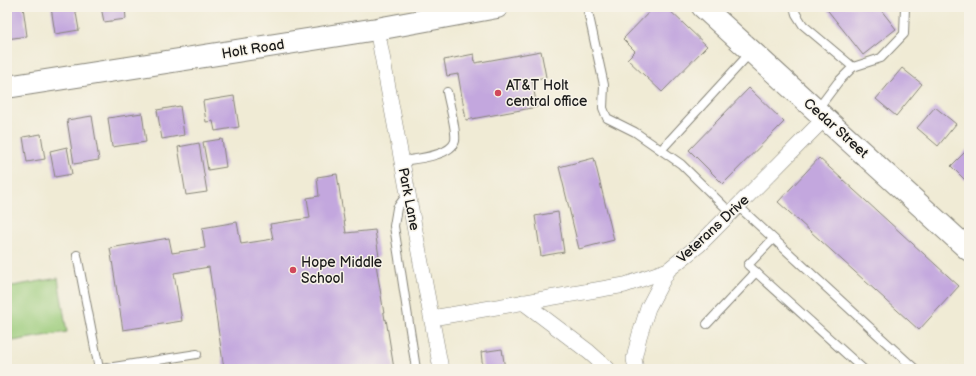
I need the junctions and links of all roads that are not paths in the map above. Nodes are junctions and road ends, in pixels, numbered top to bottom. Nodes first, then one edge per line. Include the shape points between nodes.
1 (587, 7) edge
2 (702, 7) edge
3 (794, 7) edge
4 (905, 7) edge
5 (487, 8) edge
6 (377, 30) junction
7 (751, 51) junction
8 (853, 67) junction
9 (7, 87) edge
10 (447, 92) dead end
11 (821, 114) junction
12 (661, 150) junction
13 (402, 161) junction
14 (408, 192) junction
15 (734, 210) junction
16 (773, 239) junction
17 (969, 250) edge
18 (77, 256) dead end
19 (668, 270) junction
20 (756, 272) junction
21 (523, 302) junction
22 (432, 318) junction
23 (707, 324) dead end
24 (197, 354) dead end
25 (100, 369) edge
26 (416, 369) edge
27 (441, 369) edge
28 (608, 369) edge
29 (636, 369) edge
30 (863, 369) edge
31 (915, 369) edge

1 - 12 lane via 604,85 603,108 607,118 635,132
2 - 7 main road, Cedar Street
3 - 8 lane via 803,25
4 - 8 lane via 904,34 881,58
5 - 6 main road, Holt Road
6 - 9 main road, Holt Road
6 - 13 street, Park Lane
7 - 11 main road, Cedar Street
7 - 12 lane
8 - 11 lane via 838,82
10 - 13 lane via 456,134 455,143 437,155
11 - 15 street, Veterans Drive
11 - 17 main road, Cedar Street
12 - 15 lane
13 - 14 street, Park Lane
14 - 22 street, Park Lane
14 - 26 lane via 397,208 394,226
15 - 16 lane
15 - 19 street, Veterans Drive via 699,245
16 - 20 lane via 748,265
16 - 31 lane
18 - 25 lane
19 - 21 street, Veterans Drive via 625,285
19 - 29 street via 648,308 634,359
20 - 23 lane
20 - 30 lane
21 - 22 street, Veterans Drive
21 - 28 street
22 - 27 street, Park Lane
24 - 25 lane

